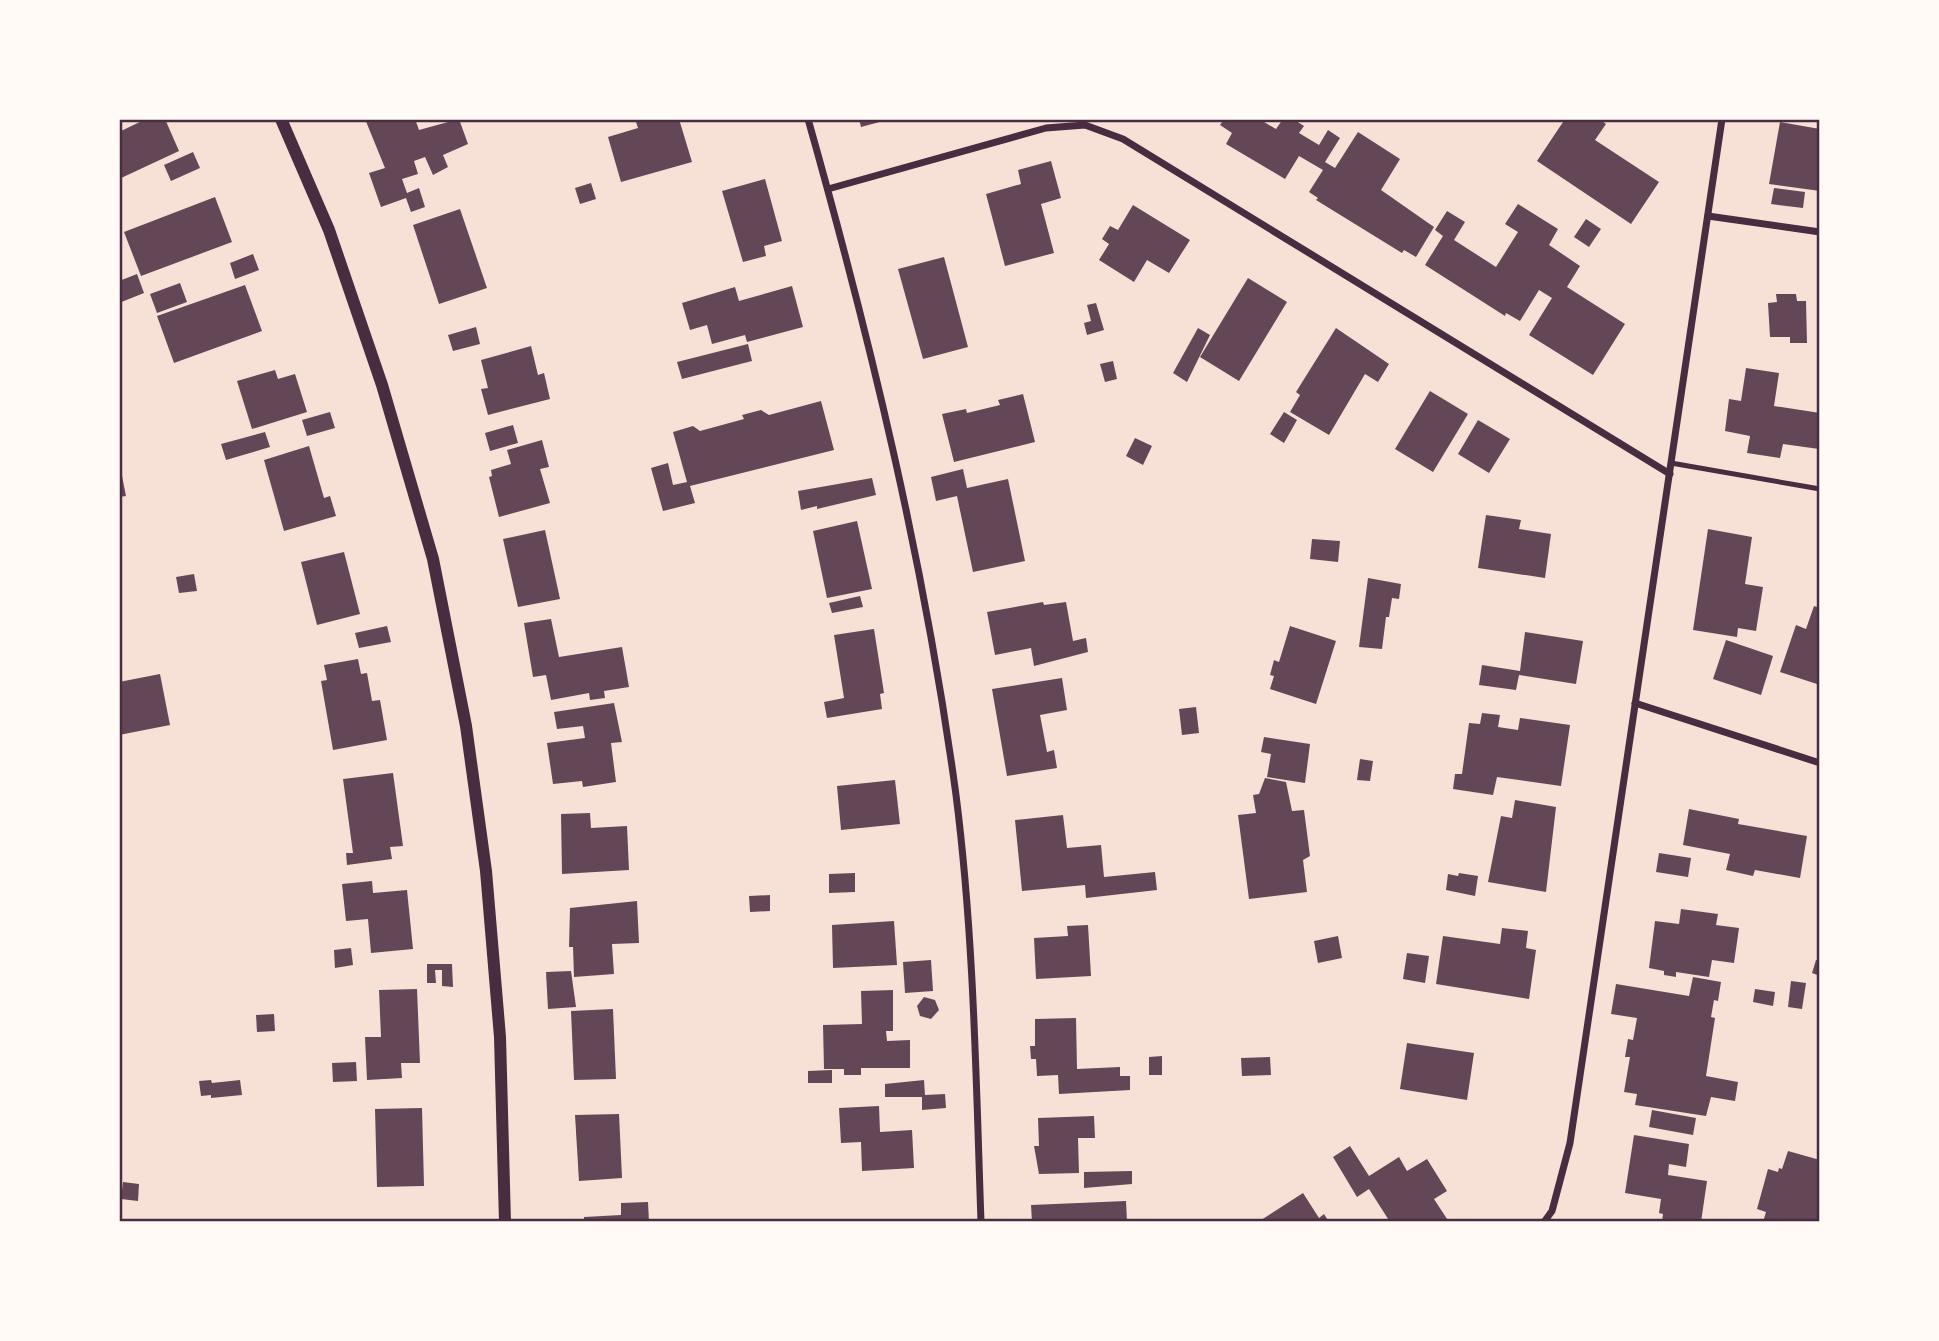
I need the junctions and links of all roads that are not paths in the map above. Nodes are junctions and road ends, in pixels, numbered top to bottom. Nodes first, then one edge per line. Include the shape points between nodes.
1 (281, 119) edge
2 (808, 119) edge
3 (1722, 119) edge
4 (828, 189) junction
5 (1708, 216) junction
6 (1820, 232) edge
7 (1671, 463) junction
8 (1670, 474) junction
9 (1820, 489) edge
10 (1636, 703) junction
11 (1820, 763) edge
12 (505, 1222) edge
13 (981, 1222) edge
14 (1544, 1222) edge

1 - 12 street via 329,230 382,386 433,559 466,726 485,871 500,1037
2 - 4 street
3 - 5 street
4 - 8 street via 1045,128 1085,125 1123,139
4 - 13 street via 901,475 934,647 956,798 971,962
5 - 6 street
5 - 7 street
7 - 8 street
7 - 9 lane
8 - 10 street
10 - 11 street
10 - 14 street via 1570,1143 1552,1211

